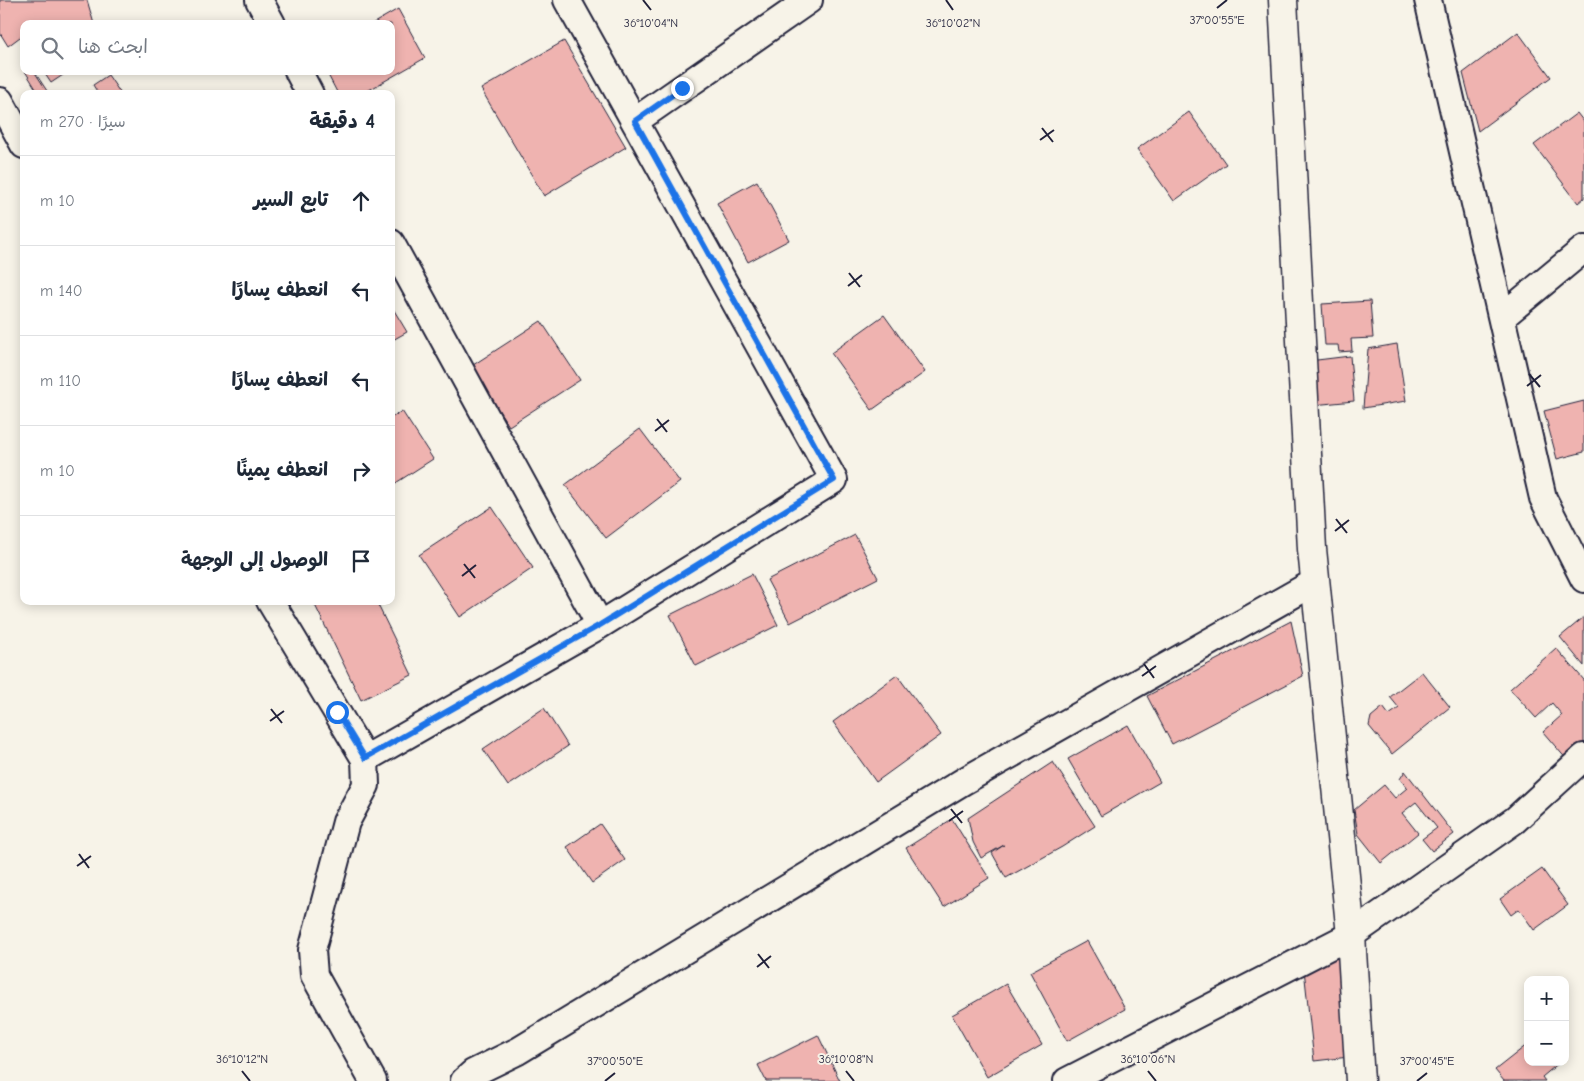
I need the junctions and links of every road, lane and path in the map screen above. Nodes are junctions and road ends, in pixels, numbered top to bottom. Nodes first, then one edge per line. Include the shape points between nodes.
1 (259, 0) edge
2 (568, 0) edge
3 (809, 0) edge
4 (1283, 0) edge
5 (1428, 0) edge
6 (270, 20) edge
7 (300, 75) edge
8 (308, 90) edge
9 (0, 101) edge
10 (635, 121) junction
11 (20, 138) edge
12 (1584, 249) edge
13 (395, 250) edge
14 (1502, 317) junction
15 (1584, 579) edge
16 (1315, 582) junction
17 (272, 605) edge
18 (600, 625) junction
19 (1584, 757) edge
20 (365, 758) junction
21 (1351, 935) junction
22 (373, 1081) edge
23 (464, 1081) edge
24 (1067, 1081) edge
25 (1360, 1081) edge

1 - 6 street
2 - 10 street
3 - 10 street
4 - 16 street
5 - 14 street
7 - 8 street
9 - 11 street
10 - 18 street via 834,480
12 - 14 street
13 - 18 street
14 - 15 street via 1543,498
16 - 21 street
16 - 23 street via 964,781
17 - 20 street
18 - 20 street
19 - 21 street via 1515,820
20 - 22 street via 366,785 346,822 312,950 314,975
21 - 24 street
21 - 25 street

